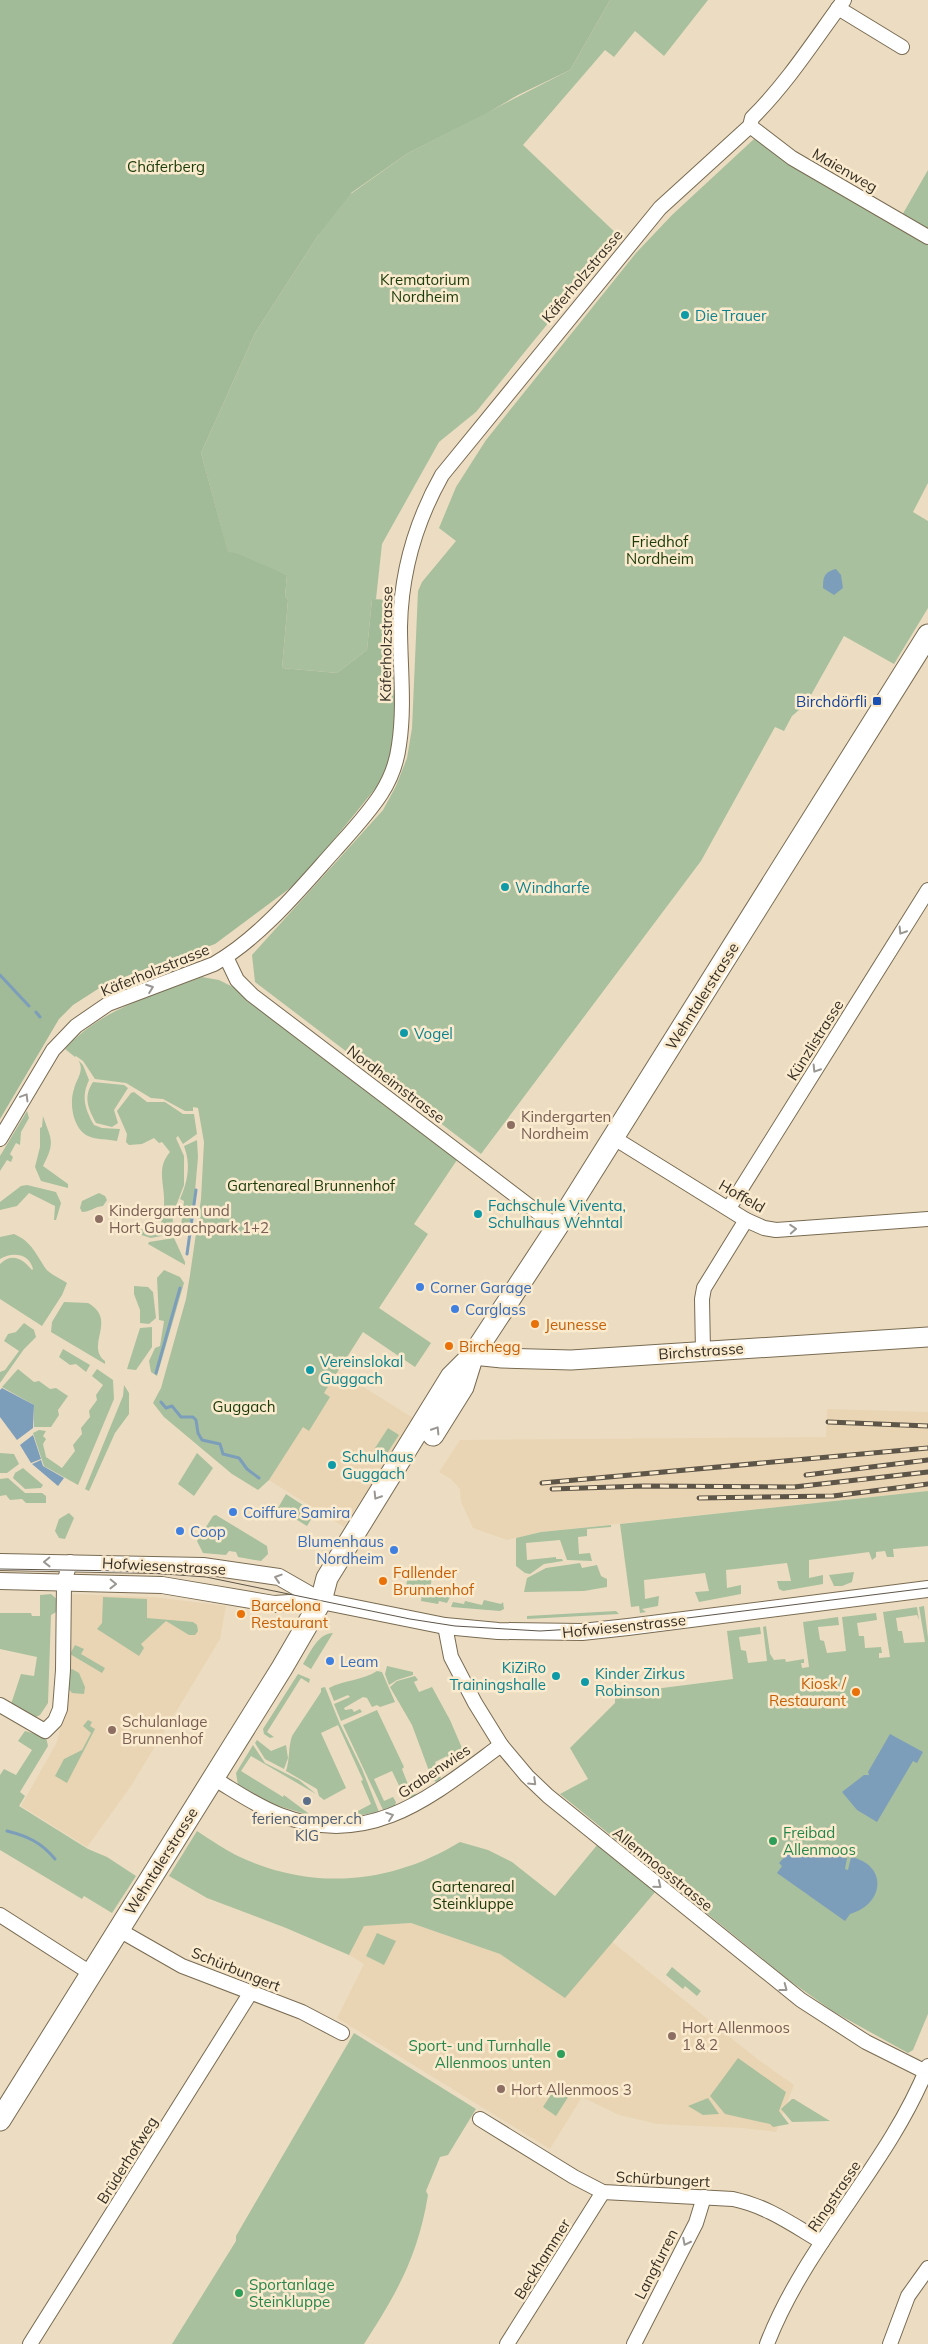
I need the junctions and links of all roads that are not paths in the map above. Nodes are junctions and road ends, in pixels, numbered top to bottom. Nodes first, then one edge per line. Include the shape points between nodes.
1 (841, 4) edge
2 (902, 48) dead end
3 (750, 126) junction
4 (928, 238) edge
5 (925, 646) edge
6 (928, 890) edge
7 (226, 957) junction
8 (614, 1138) junction
9 (0, 1139) edge
10 (729, 1208) junction
11 (928, 1219) edge
12 (746, 1220) junction
13 (558, 1228) junction
14 (928, 1337) edge
15 (704, 1351) junction
16 (473, 1355) junction
17 (0, 1562) edge
18 (70, 1562) junction
19 (0, 1581) edge
20 (64, 1583) junction
21 (928, 1589) edge
22 (321, 1601) junction
23 (445, 1626) junction
24 (0, 1705) edge
25 (501, 1745) junction
26 (213, 1778) junction
27 (0, 1915) edge
28 (119, 1930) junction
29 (92, 1974) junction
30 (251, 1992) junction
31 (342, 2033) dead end
32 (927, 2070) edge
33 (480, 2119) dead end
34 (0, 2120) edge
35 (603, 2192) junction
36 (704, 2197) junction
37 (822, 2242) junction
38 (928, 2268) edge
39 (30, 2344) edge
40 (507, 2344) edge
41 (634, 2344) edge
42 (767, 2344) edge
43 (890, 2344) edge

1 - 2 street
1 - 3 street, Käferholzstrasse via 786,82 752,118
3 - 4 street, Maienweg via 792,158
3 - 7 street, Käferholzstrasse via 660,208 442,476 416,530 406,563 401,598 399,745 390,775 372,807 306,883
5 - 8 main road, Wehntalerstrasse
6 -> 10 street, Künzlistrasse
9 -> 7 street, Käferholzstrasse via 62,1038 125,994 202,969
7 - 13 street, Nordheimstrasse via 237,980 252,994
8 - 10 street, Hoffeld
8 - 13 main road, Wehntalerstrasse
10 - 12 street, Hoffeld
12 -> 11 street, Hoffeld via 776,1230
12 - 15 street via 704,1288
13 - 16 main road, Wehntalerstrasse
14 - 15 main road, Birchstrasse
15 - 16 main road, Birchstrasse via 571,1360
16 - 22 main road, Wehntalerstrasse via 451,1377 326,1578
18 -> 17 street, Hofwiesenstrasse
18 - 20 street
22 -> 18 street, Hofwiesenstrasse via 280,1577 203,1566
19 - 20 street, Hofwiesenstrasse
20 -> 22 street, Hofwiesenstrasse via 162,1585 274,1604
20 - 24 street via 63,1670 60,1709 55,1721 45,1732
21 - 23 street, Hofwiesenstrasse via 582,1632 540,1633
22 - 23 street, Hofwiesenstrasse
22 - 26 main road, Wehntalerstrasse
23 - 25 street, Allenmoosstrasse via 451,1657
26 -> 25 street, Grabenwies via 282,1816 319,1824 354,1824 386,1818 425,1800
25 -> 32 street, Allenmoosstrasse via 548,1796 777,1982 866,2042
26 - 28 main road, Wehntalerstrasse
27 - 29 street
28 - 29 main road, Wehntalerstrasse
28 - 30 street, Schürbungert via 182,1966
29 - 34 main road, Wehntalerstrasse
30 - 31 street, Schürbungert via 302,2012
30 - 39 street, Brüderhofweg
32 - 37 street, Ringstrasse via 882,2154
33 - 35 street, Schürbungert
35 - 36 street, Schürbungert
35 - 40 street, Beckhammer
36 - 37 street, Schürbungert via 733,2199 772,2211
36 -> 41 street, Langfurren via 696,2222
37 - 42 street, Ringstrasse via 798,2278
38 - 43 street via 908,2296

